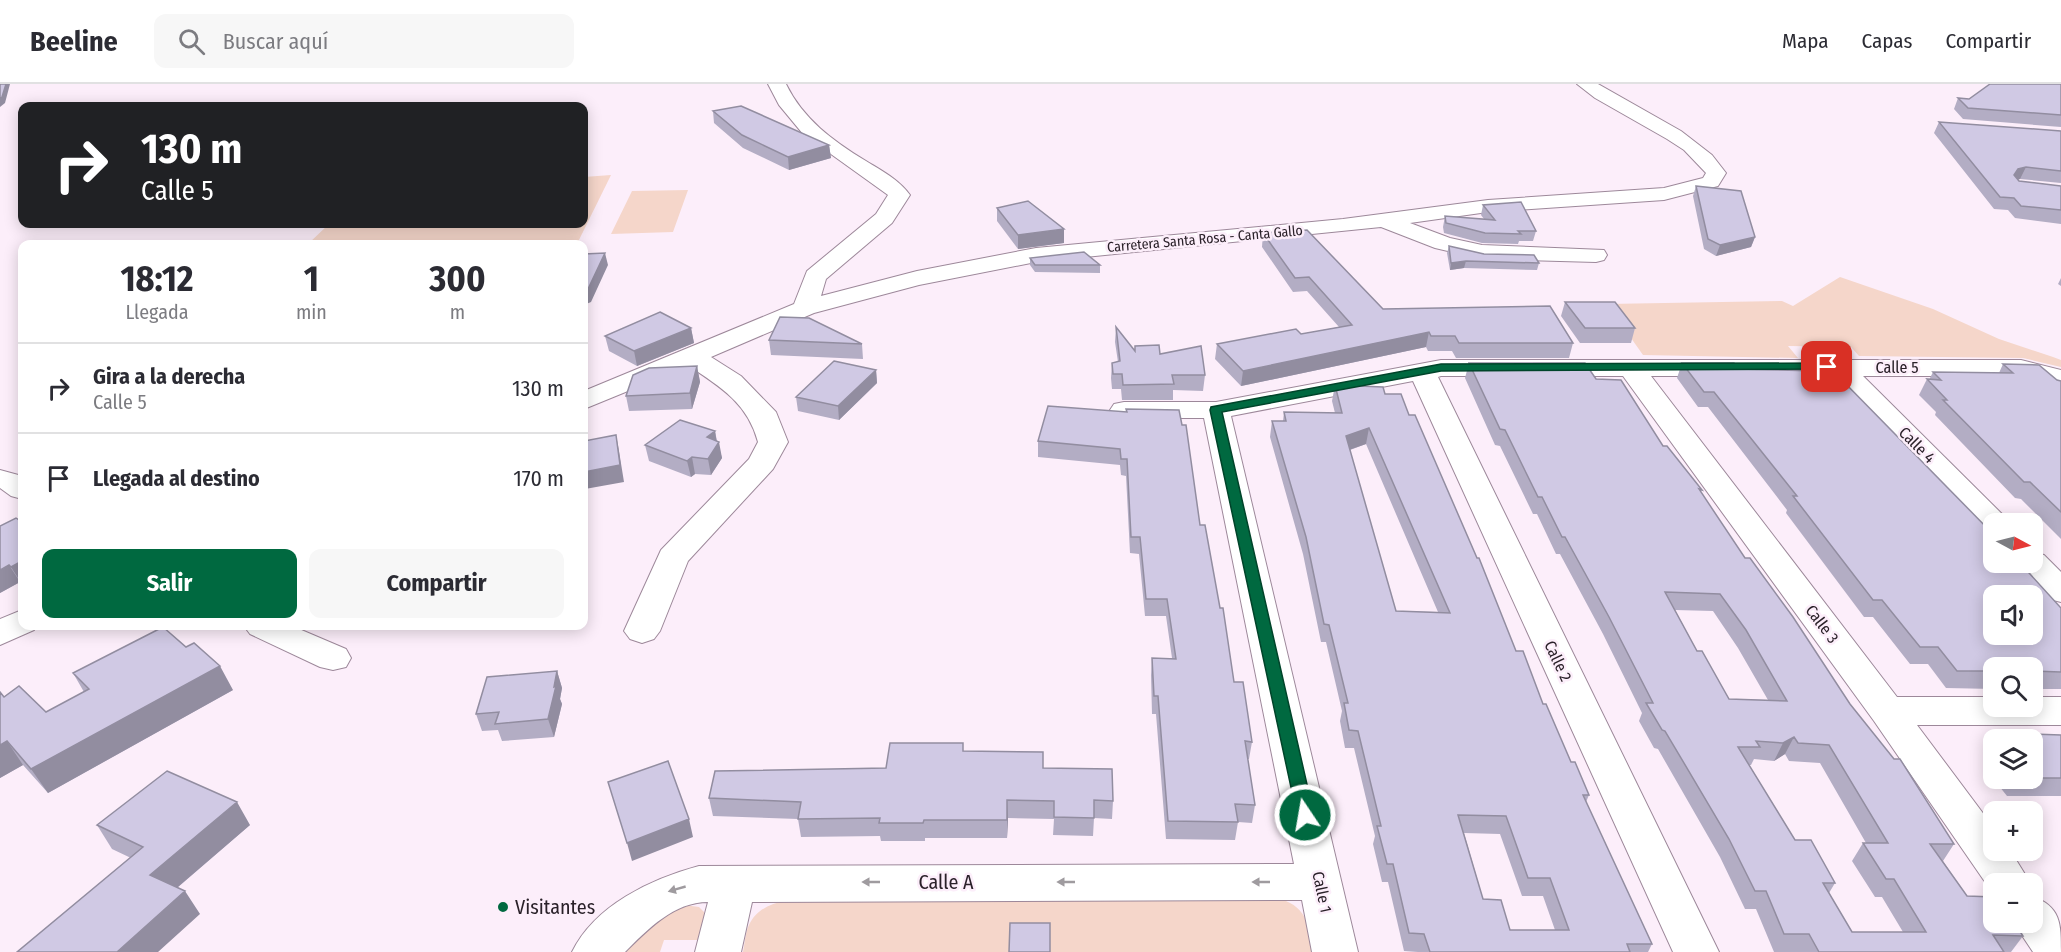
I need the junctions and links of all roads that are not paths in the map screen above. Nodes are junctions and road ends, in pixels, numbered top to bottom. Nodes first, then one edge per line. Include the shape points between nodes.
1 (777, 84) edge
2 (1586, 84) edge
3 (1607, 92) edge
4 (1383, 221) junction
5 (1596, 255) dead end
6 (805, 308) junction
7 (693, 357) junction
8 (1839, 367) junction
9 (1631, 368) junction
10 (1421, 370) junction
11 (2061, 378) edge
12 (588, 399) edge
13 (1124, 410) edge
14 (1216, 410) junction
15 (0, 479) edge
16 (18, 487) edge
17 (1983, 513) edge
18 (2043, 573) edge
19 (2061, 591) edge
20 (18, 624) edge
21 (271, 630) edge
22 (642, 631) dead end
23 (0, 633) edge
24 (333, 658) dead end
25 (1887, 711) junction
26 (2061, 711) edge
27 (2002, 873) edge
28 (735, 882) junction
29 (1320, 882) junction
30 (2043, 930) edge
31 (595, 952) edge
32 (718, 952) edge
33 (1335, 952) edge
34 (1696, 952) edge
35 (2059, 952) edge

1 - 6 street via 820,142 891,185 899,195 878,224 815,276
2 - 3 street, Carretera Santa Rosa - Canta Gallo
3 - 4 street, Carretera Santa Rosa - Canta Gallo via 1688,145 1716,174 1711,182 1664,194 1488,206
4 - 5 street via 1443,243 1482,252
4 - 6 street, Carretera Santa Rosa - Canta Gallo via 1036,255 916,278
6 - 7 street, Carretera Santa Rosa - Canta Gallo
7 - 12 street, Carretera Santa Rosa - Canta Gallo
7 - 22 street via 731,382 766,418 773,442 762,463 673,557
8 - 9 street, Calle 5
8 - 11 street, Calle 5 via 2021,368
8 - 17 street, Calle 4
9 - 10 street, Calle 5
9 - 25 street, Calle 3
10 - 14 street, Calle 5
10 - 34 street, Calle 2
13 - 14 street, Calle 5
14 - 29 street, Calle 1
15 - 16 street via 8,479
18 - 19 street
20 - 23 street
21 - 24 street
25 - 26 street
25 - 27 street, Calle 3
29 -> 28 street, Calle A
28 -> 31 street, Calle A via 670,890 644,905
28 - 32 street
29 - 33 street, Calle 1
30 - 35 street

